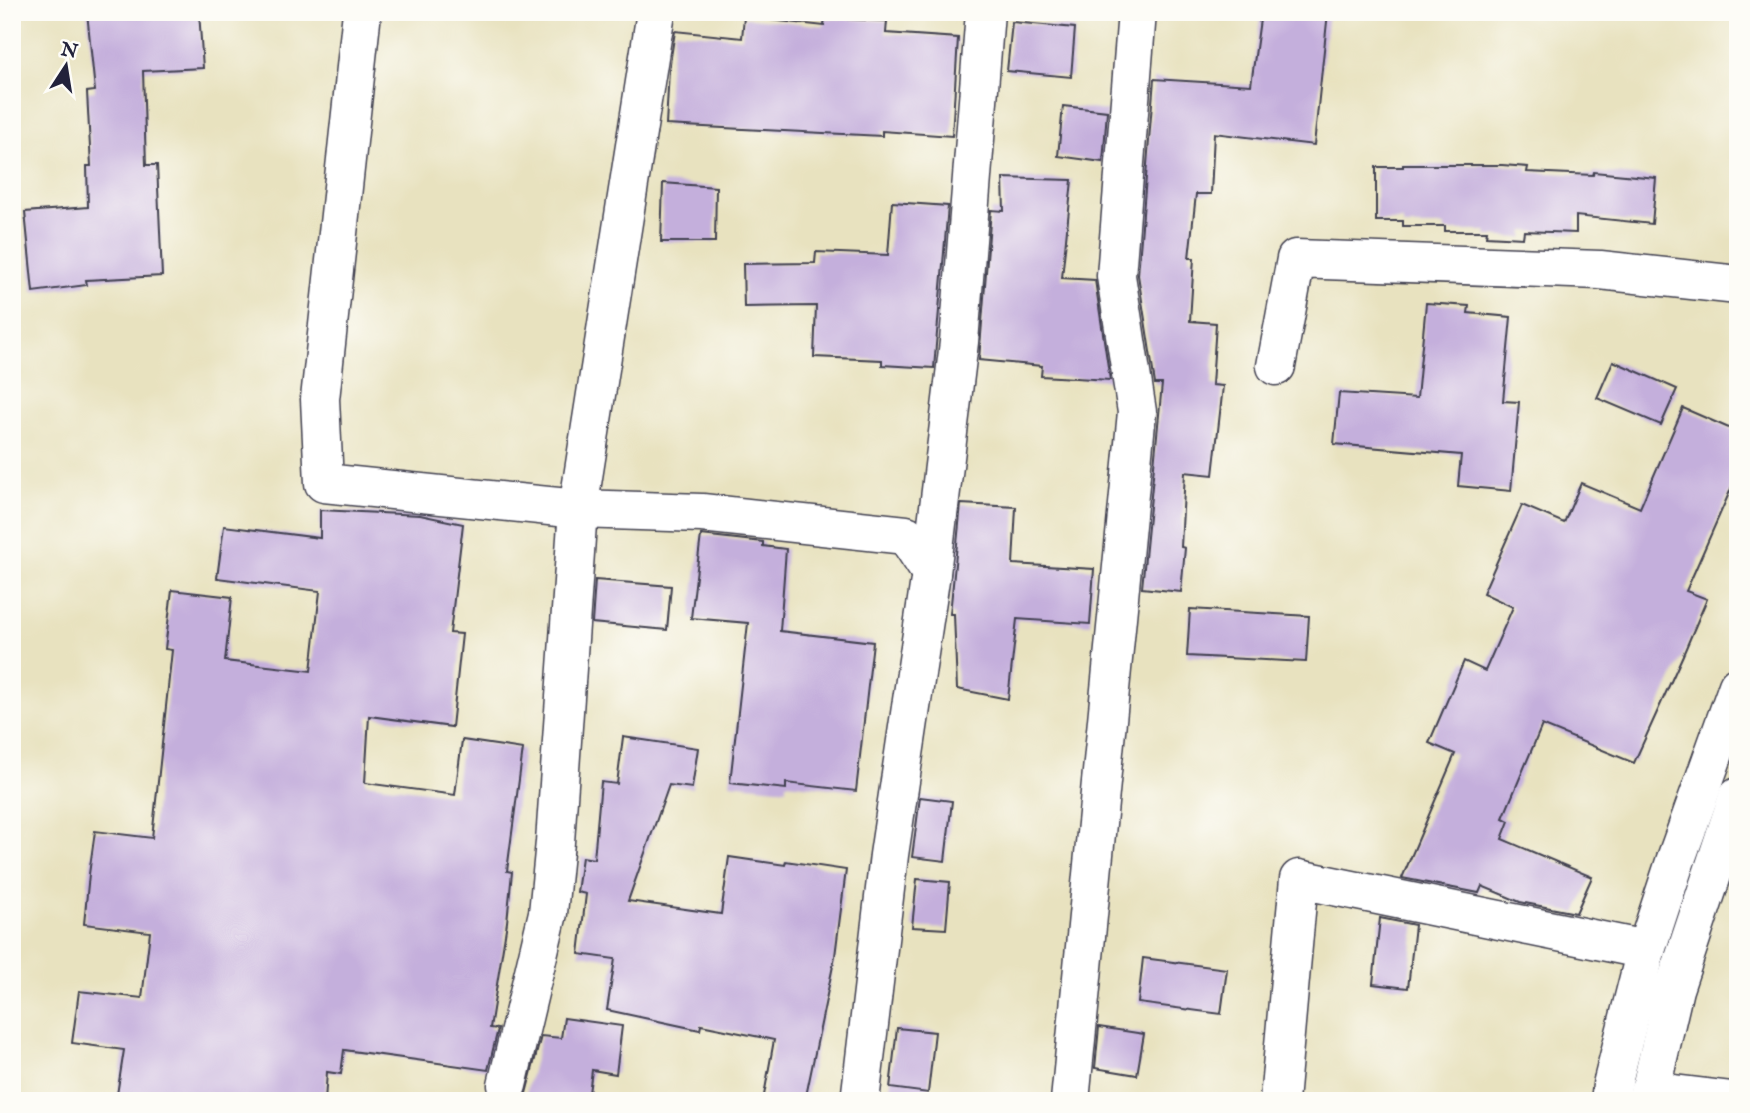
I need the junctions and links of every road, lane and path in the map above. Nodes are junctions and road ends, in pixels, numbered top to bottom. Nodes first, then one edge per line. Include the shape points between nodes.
1 (362, 12) edge
2 (656, 12) edge
3 (985, 12) edge
4 (1137, 12) edge
5 (1738, 285) edge
6 (1276, 366) dead end
7 (578, 509) junction
8 (931, 572) junction
9 (1738, 686) edge
10 (1738, 797) edge
11 (1646, 950) junction
12 (507, 1085) dead end
13 (1648, 1096) edge
14 (860, 1101) edge
15 (1070, 1101) edge
16 (1279, 1101) edge
17 (1611, 1101) edge
18 (1732, 1101) edge

1 - 7 street via 320,399 324,483
2 - 7 street
3 - 8 street via 959,342
4 - 15 street via 1116,276 1137,412
5 - 6 street via 1600,270 1296,259
7 - 8 street via 702,513 906,535
7 - 12 street via 548,913
8 - 14 street via 889,855
9 - 11 street
10 - 13 street via 1674,989
11 - 16 street via 1298,879
11 - 17 street
13 - 18 street

